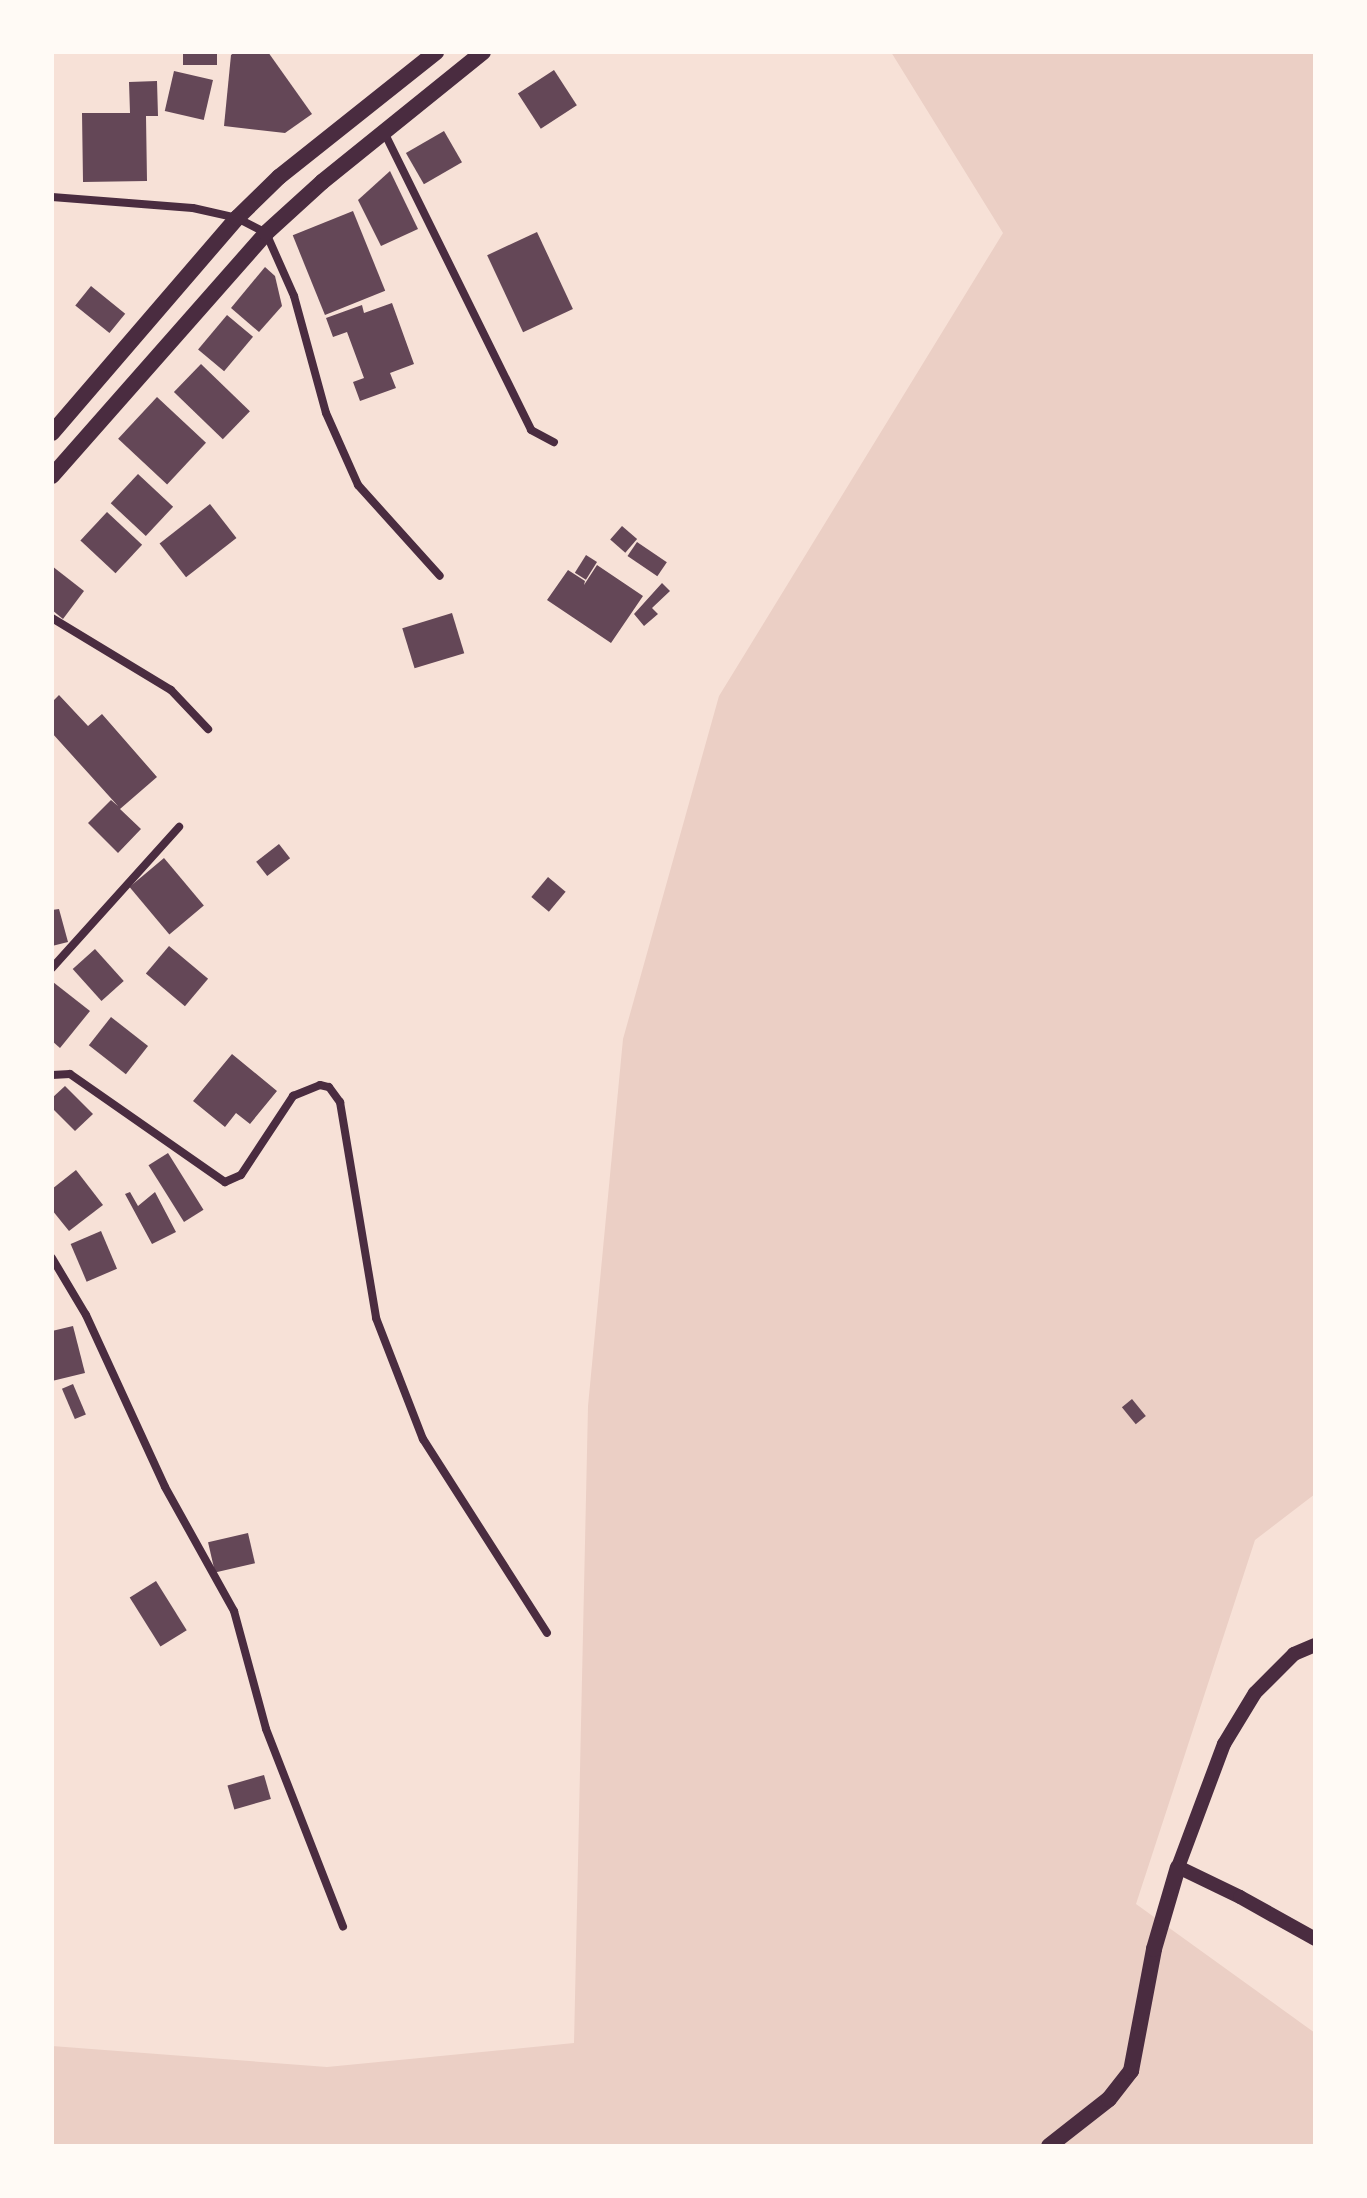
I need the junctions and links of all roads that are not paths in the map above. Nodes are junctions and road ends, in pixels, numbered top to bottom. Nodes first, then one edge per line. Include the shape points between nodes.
1 (436, 52) edge
2 (483, 52) edge
3 (384, 132) junction
4 (52, 197) edge
5 (237, 218) junction
6 (266, 233) junction
7 (52, 433) edge
8 (554, 442) dead end
9 (52, 476) edge
10 (440, 576) dead end
11 (52, 618) edge
12 (208, 729) dead end
13 (179, 827) dead end
14 (52, 968) edge
15 (52, 1075) edge
16 (52, 1258) edge
17 (547, 1633) dead end
18 (1315, 1645) edge
19 (1178, 1867) junction
20 (343, 1927) dead end
21 (1315, 1939) edge
22 (1049, 2146) edge

1 - 5 main road via 279,177
2 - 3 main road
3 - 6 main road
3 - 8 street via 531,430
4 - 5 street via 193,208
5 - 6 street
5 - 7 main road
6 - 9 main road
6 - 10 street via 294,296 326,413 358,485
11 - 12 street via 171,690
13 - 14 street
15 - 17 street via 70,1074 225,1182 241,1175 293,1096 320,1085 329,1087 340,1102 376,1318 423,1439
16 - 20 street via 86,1315 165,1487 234,1611 266,1729
18 - 19 street via 1294,1654 1255,1693 1224,1744
19 - 21 street
19 - 22 main road via 1154,1949 1131,2071 1109,2099

